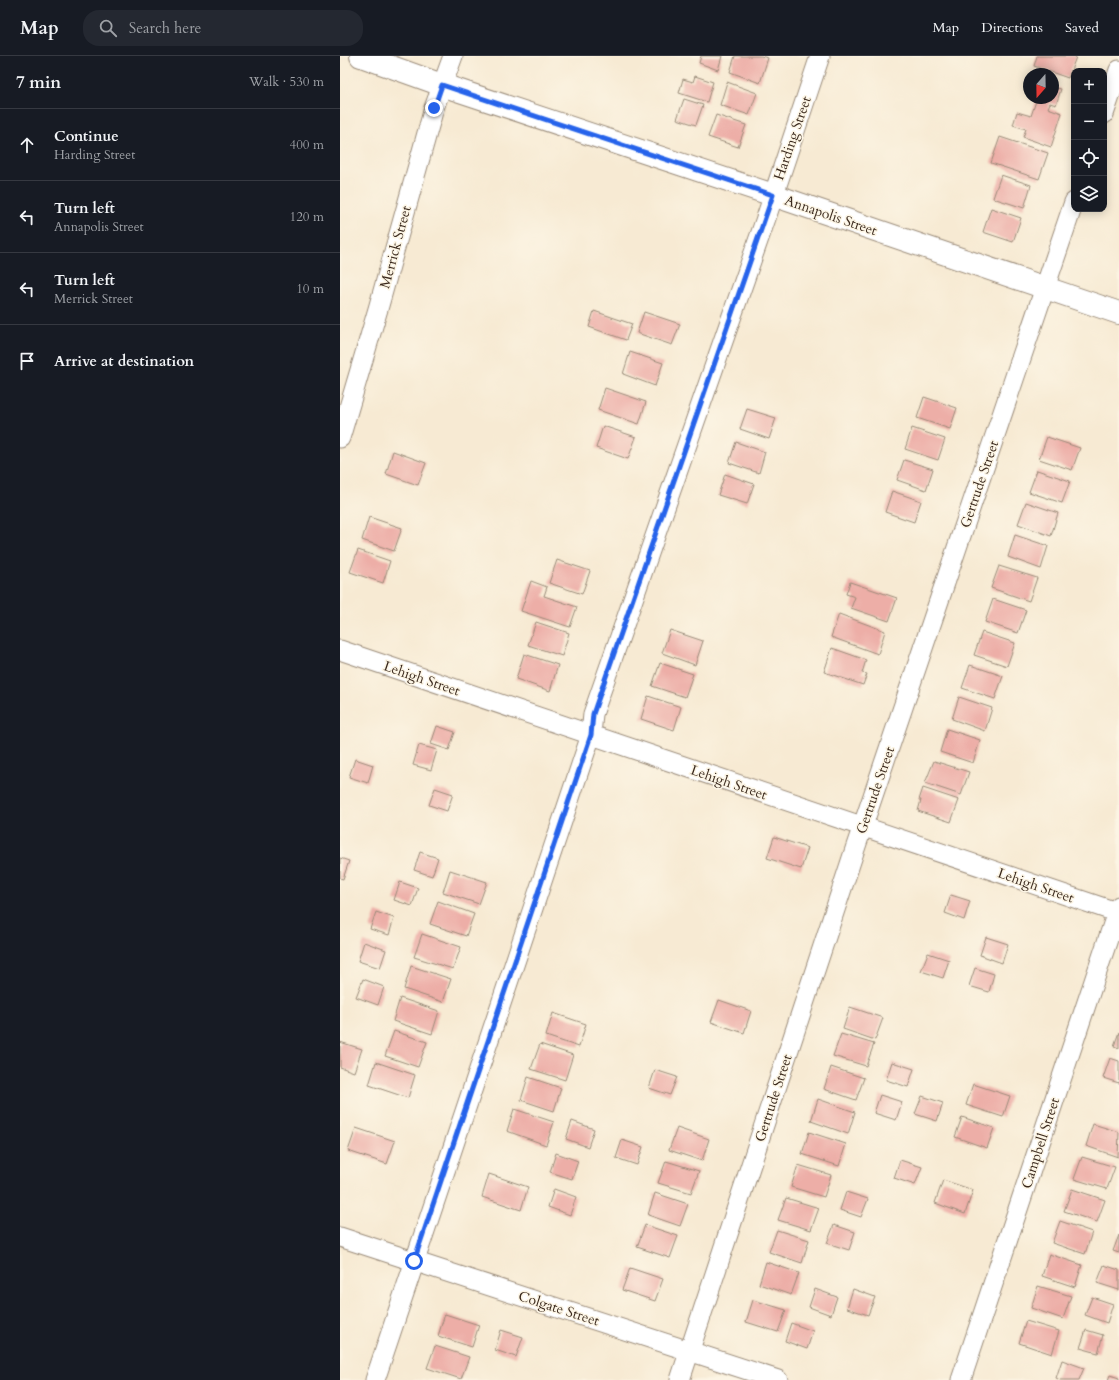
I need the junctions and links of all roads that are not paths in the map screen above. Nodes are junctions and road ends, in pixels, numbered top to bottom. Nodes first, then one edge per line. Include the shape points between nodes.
1 (361, 56) edge
2 (452, 56) edge
3 (820, 56) edge
4 (1119, 70) edge
5 (442, 85) junction
6 (1107, 105) edge
7 (773, 195) junction
8 (1071, 211) edge
9 (1045, 288) junction
10 (1119, 313) edge
11 (340, 438) edge
12 (340, 650) edge
13 (591, 735) junction
14 (863, 827) junction
15 (1118, 911) edge
16 (340, 1237) edge
17 (414, 1261) junction
18 (690, 1351) junction
19 (375, 1380) edge
20 (680, 1380) edge
21 (778, 1380) edge
22 (960, 1380) edge

1 - 5 street, Annapolis Street
2 - 5 street, Merrick Street
3 - 7 street, Harding Street
4 - 6 street
5 - 7 street, Annapolis Street
5 - 11 street, Merrick Street
7 - 9 street, Annapolis Street
7 - 13 street, Harding Street via 593,714
8 - 9 street, Gertrude Street
9 - 10 street, Annapolis Street
9 - 14 street, Gertrude Street
12 - 13 street, Lehigh Street
13 - 14 street, Lehigh Street
13 - 17 street, Harding Street
14 - 15 street, Lehigh Street
14 - 18 street, Gertrude Street
15 - 22 street, Campbell Street
16 - 17 street, Colgate Street
17 - 18 street, Colgate Street
17 - 19 street, Harding Street
18 - 20 street, Gertrude Street
18 - 21 street, Colgate Street

